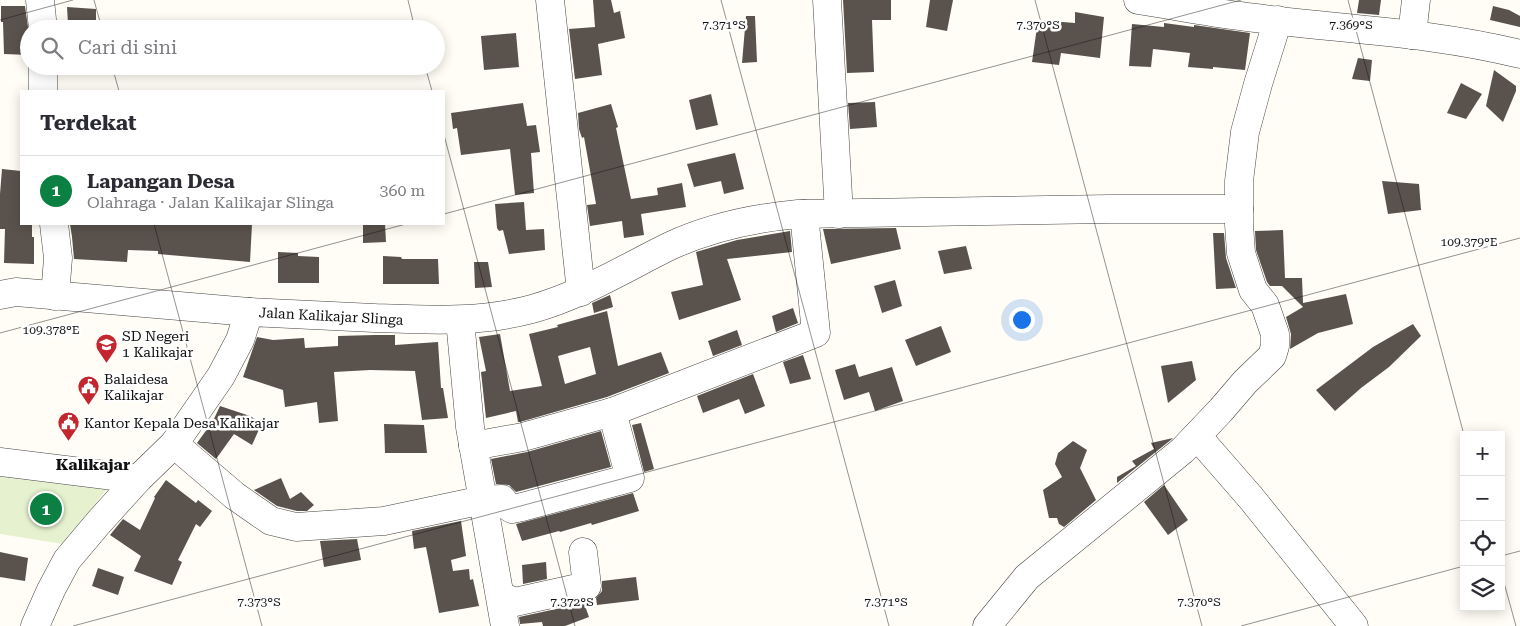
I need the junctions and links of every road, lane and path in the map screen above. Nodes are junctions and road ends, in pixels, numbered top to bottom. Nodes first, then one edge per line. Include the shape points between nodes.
1 (40, 0) edge
2 (550, 0) edge
3 (827, 0) edge
4 (1138, 0) edge
5 (1416, 0) edge
6 (42, 20) edge
7 (1278, 20) junction
8 (1412, 35) junction
9 (1520, 54) edge
10 (43, 75) edge
11 (44, 90) edge
12 (1239, 209) junction
13 (804, 214) junction
14 (839, 214) junction
15 (54, 225) edge
16 (0, 278) edge
17 (580, 288) junction
18 (55, 289) junction
19 (0, 295) edge
20 (249, 312) junction
21 (460, 320) junction
22 (612, 412) junction
23 (1197, 436) junction
24 (174, 444) junction
25 (473, 446) junction
26 (0, 462) edge
27 (138, 479) junction
28 (483, 500) junction
29 (584, 552) dead end
30 (501, 596) junction
31 (35, 626) edge
32 (504, 626) edge
33 (987, 626) edge
34 (1354, 626) edge

1 - 6 street
2 - 17 street
3 - 14 street
4 - 7 street
5 - 8 street
7 - 8 street
7 - 12 street via 1246,132 1239,181
8 - 9 street via 1473,43
10 - 11 street
12 - 14 street, Jalan Kalikajar Slinga
12 - 23 street via 1241,253 1253,290 1264,305 1275,334 1275,346 1265,362
13 - 14 street, Jalan Kalikajar Slinga
13 - 17 street, Jalan Kalikajar Slinga via 767,217 698,235
13 - 22 street via 816,333
15 - 18 street via 58,258
16 - 18 street
17 - 21 street, Jalan Kalikajar Slinga via 534,308 493,318
18 - 19 street
18 - 20 street
20 - 21 street, Jalan Kalikajar Slinga
20 - 24 street, Jalan Kalikajar Slinga via 240,340 221,376
21 - 25 street
22 - 25 street via 568,426
22 - 28 street via 630,478 522,508 512,509 502,499
23 - 33 street via 1027,577
23 - 34 street
24 - 27 street, Jalan Kalikajar Slinga
24 - 28 street via 235,496 271,521 296,527 384,521
25 - 28 street
26 - 27 street
27 - 31 street, Jalan Kalikajar Slinga via 67,560
28 - 30 street
29 - 30 street via 587,586 515,602
30 - 32 street

